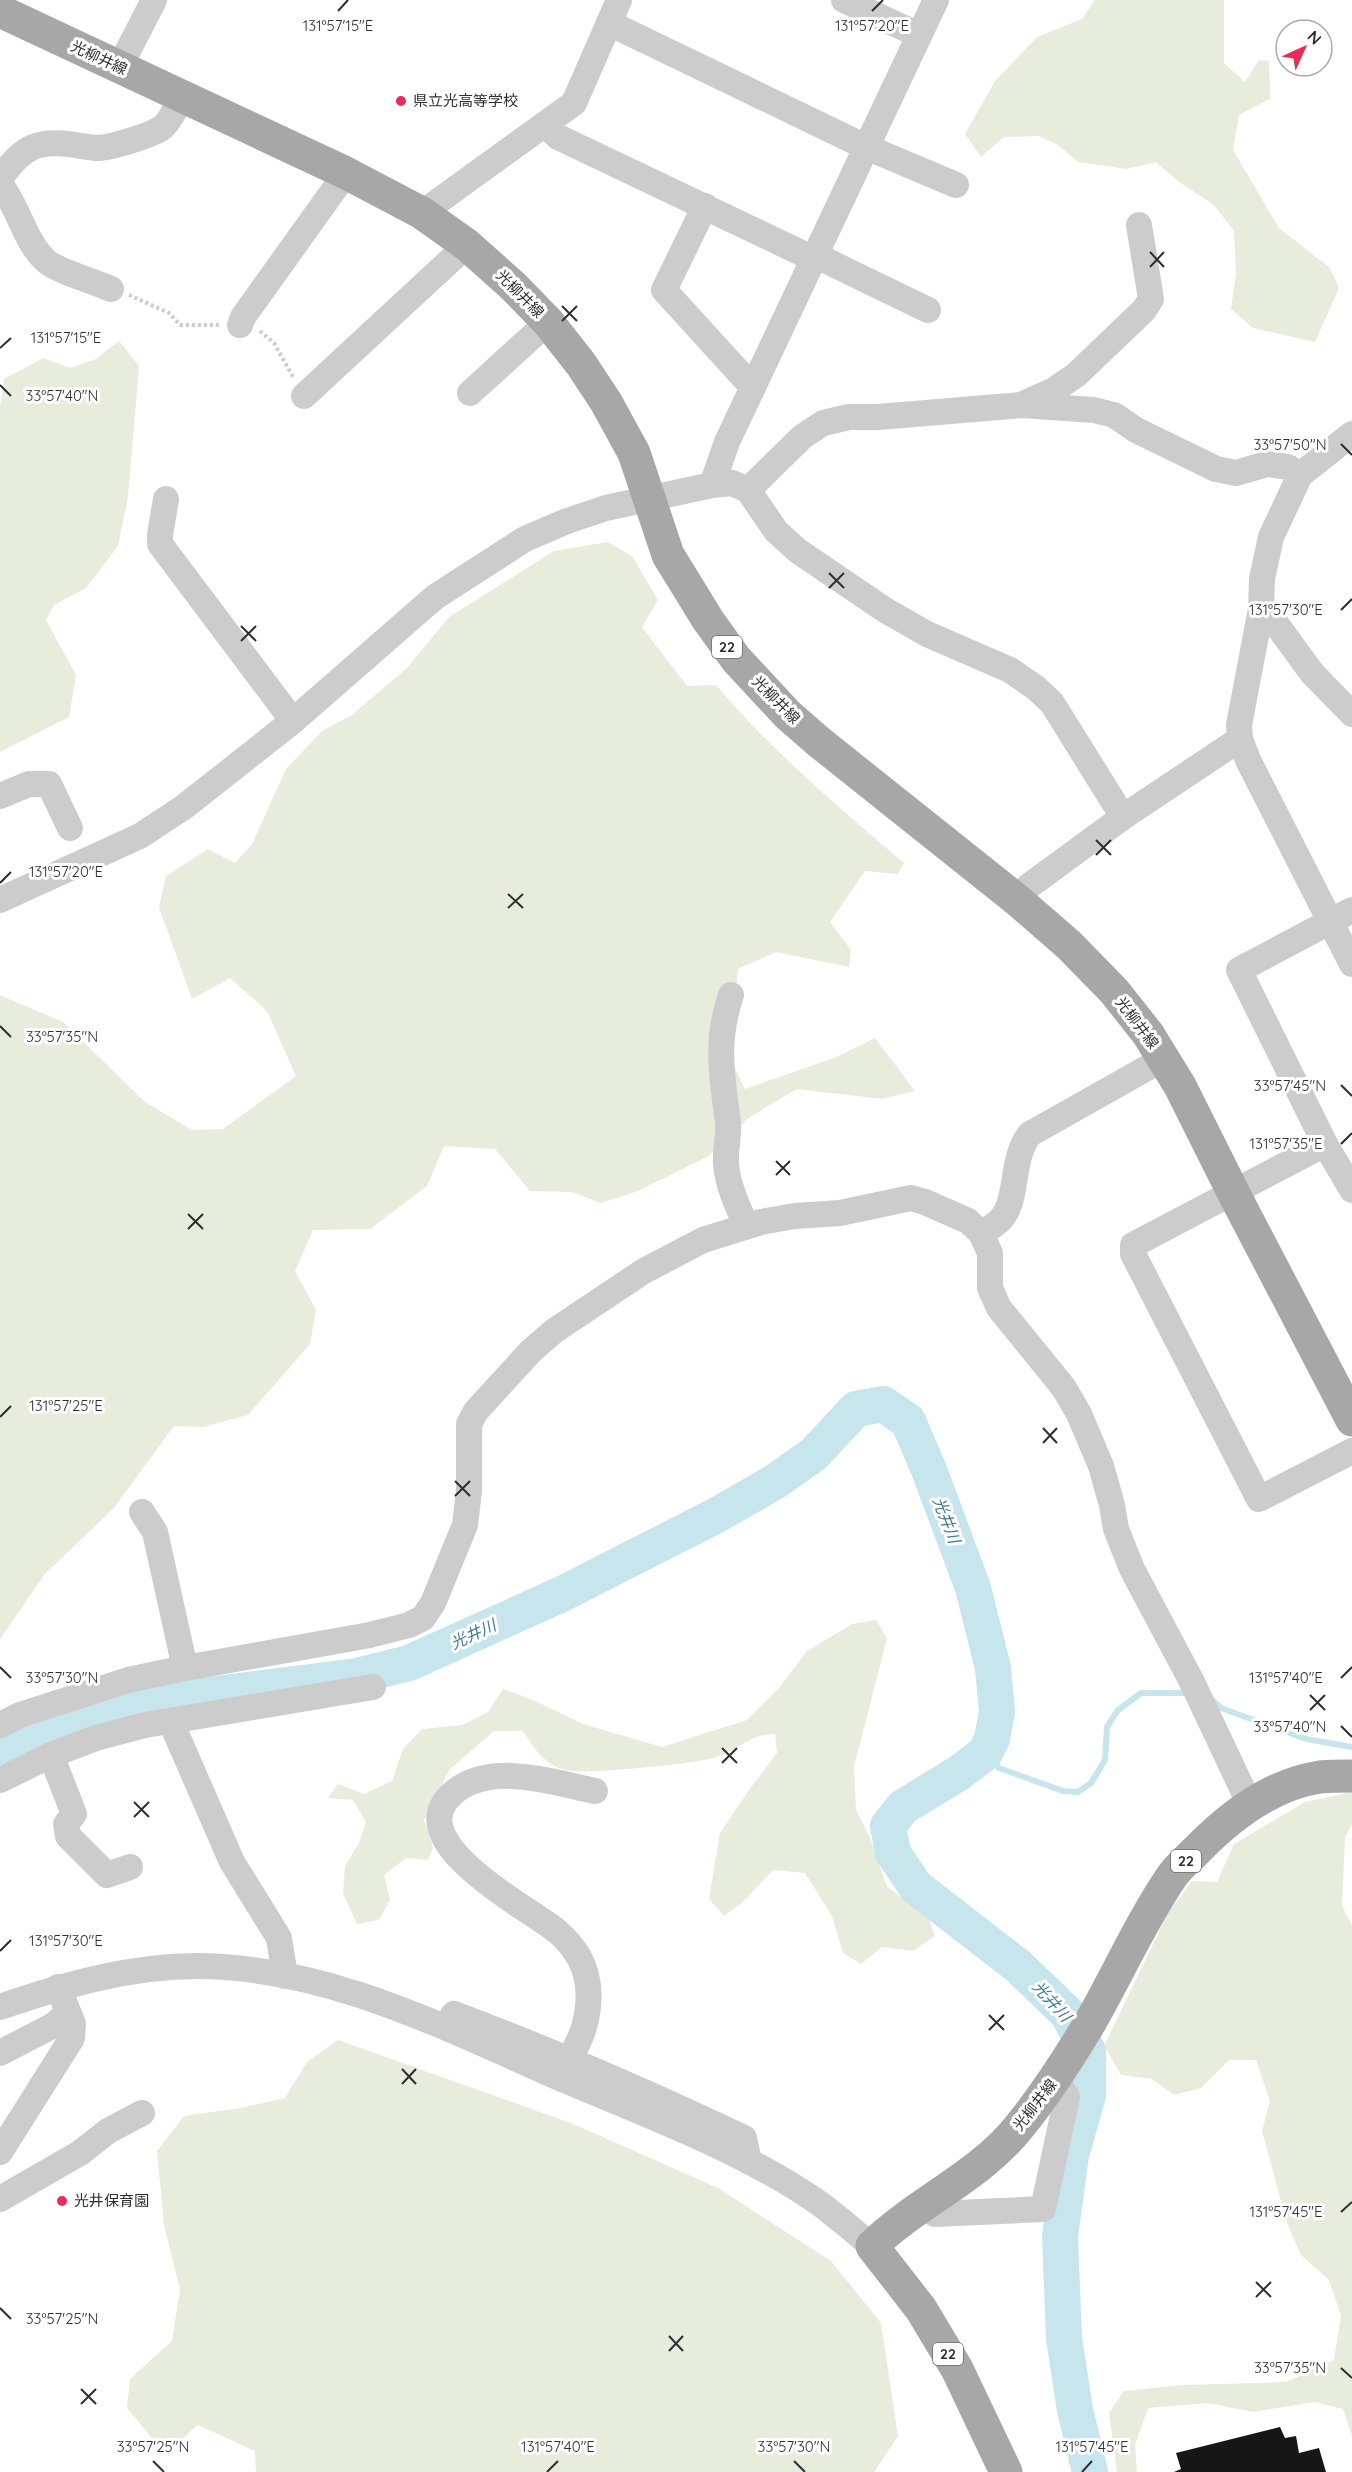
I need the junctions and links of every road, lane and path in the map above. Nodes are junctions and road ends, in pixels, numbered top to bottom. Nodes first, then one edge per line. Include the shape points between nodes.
1 (154, 0) edge
2 (619, 0) edge
3 (844, 0) edge
4 (936, 0) edge
5 (0, 11) edge
6 (609, 23) junction
7 (919, 35) junction
8 (119, 68) junction
9 (182, 96) junction
10 (545, 125) junction
11 (867, 147) junction
12 (346, 173) junction
13 (0, 178) edge
14 (0, 184) edge
15 (956, 185) dead end
16 (705, 206) junction
17 (422, 213) junction
18 (1139, 225) dead end
19 (467, 245) junction
20 (814, 259) junction
21 (111, 289) dead end
22 (928, 310) dead end
23 (548, 322) junction
24 (240, 325) dead end
25 (755, 383) junction
26 (470, 393) dead end
27 (304, 396) dead end
28 (1022, 405) junction
29 (1352, 434) edge
30 (1300, 475) junction
31 (712, 485) junction
32 (748, 490) junction
33 (166, 499) dead end
34 (650, 500) junction
35 (1261, 609) junction
36 (1352, 714) edge
37 (293, 721) junction
38 (1240, 739) junction
39 (0, 796) edge
40 (1123, 817) junction
41 (70, 828) dead end
42 (1016, 899) junction
43 (0, 900) edge
44 (1341, 916) edge
45 (1352, 964) edge
46 (731, 995) dead end
47 (1163, 1059) junction
48 (1325, 1144) junction
49 (1352, 1191) edge
50 (1234, 1194) junction
51 (746, 1225) junction
52 (981, 1233) junction
53 (1352, 1419) edge
54 (1352, 1450) edge
55 (142, 1512) dead end
56 (185, 1668) junction
57 (373, 1687) dead end
58 (171, 1722) junction
59 (0, 1725) edge
60 (51, 1755) junction
61 (1352, 1776) edge
62 (0, 1780) edge
63 (595, 1791) dead end
64 (1250, 1805) junction
65 (130, 1867) dead end
66 (285, 1976) junction
67 (58, 1987) junction
68 (0, 2007) edge
69 (68, 2012) junction
70 (442, 2026) junction
71 (0, 2053) edge
72 (568, 2060) junction
73 (1056, 2079) junction
74 (142, 2113) dead end
75 (0, 2152) edge
76 (749, 2162) junction
77 (0, 2199) edge
78 (923, 2207) junction
79 (872, 2247) junction
80 (1006, 2472) edge

1 - 8 street
2 - 6 street
3 - 7 street
4 - 7 street
5 - 8 main road, 光柳井線 / 22
6 - 10 street via 574,103
6 - 11 street
7 - 11 street
8 - 9 main road, 光柳井線 / 22
9 - 12 main road, 光柳井線 / 22
9 - 13 street via 163,127 123,144 100,148 58,143 34,147 17,157
10 - 16 street via 558,137
10 - 17 street
11 - 15 street
11 - 20 street
12 - 17 main road, 光柳井線 / 22
12 - 24 street
14 - 21 street via 34,247 47,262
16 - 20 street
16 - 25 street via 664,290 746,380
17 - 19 main road, 光柳井線 / 22
18 - 28 street via 1151,299 1144,310 1076,375
19 - 23 main road, 光柳井線 / 22
19 - 27 street
20 - 22 street via 825,260
20 - 25 street
23 - 26 street
23 - 34 main road, 光柳井線 / 22 via 606,402 634,453
25 - 31 street
28 - 30 street via 1094,410 1114,416 1216,469 1236,473 1267,464 1288,467
28 - 32 street via 849,417 823,423 802,436
29 - 30 street
30 - 35 street via 1271,537 1262,579
31 - 32 street via 732,483
31 - 34 street
32 - 40 street via 776,531 798,552 885,610 1011,670 1036,688 1052,703
33 - 37 street via 160,544
34 - 37 street via 606,508 525,539 435,597
34 - 42 main road, 光柳井線 / 22 via 668,555 736,659 819,742
35 - 36 street via 1312,673
35 - 38 street via 1239,725
37 - 43 street via 193,801 140,836
38 - 40 street
38 - 44 street via 1248,760
39 - 41 street via 29,784 49,784
40 - 42 street
42 - 47 main road, 光柳井線 / 22 via 1069,945 1114,992
44 - 45 street
44 - 48 street via 1239,970
46 - 51 street via 721,1041 728,1124 726,1162 729,1184
47 - 50 main road, 光柳井線 / 22
47 - 52 street via 1030,1134 1022,1143 1003,1218
48 - 49 street
48 - 50 street
50 - 53 main road, 光柳井線 / 22
50 - 54 street via 1132,1245 1133,1254 1259,1499
51 - 52 street via 840,1213 911,1198 968,1221
51 - 56 street via 703,1240 644,1271 554,1331 476,1411 469,1424 465,1525 423,1618 370,1635
52 - 64 street via 990,1253 990,1288 999,1308 1064,1388 1079,1414 1101,1466 1116,1529 1132,1569
55 - 56 street via 155,1533
56 - 59 street via 128,1680
57 - 58 street
58 - 60 street via 96,1738
58 - 66 street via 232,1862 279,1938
60 - 62 street
60 - 65 street via 74,1814 66,1824 68,1836 107,1875
61 - 64 main road, 光柳井線 / 22 via 1320,1777 1289,1786
63 - 72 street via 528,1778 498,1777 459,1789 446,1800 440,1817 443,1834 456,1856 558,1933 579,1956 589,1985 587,2018
64 - 73 main road, 光柳井線 / 22 via 1208,1838 1174,1874
66 - 67 street via 198,1966 137,1971
66 - 70 street via 339,1987
67 - 68 street
67 - 69 street
69 - 71 street via 54,2025
69 - 75 street via 73,2024 72,2038
70 - 72 street via 454,2014
70 - 76 street
72 - 76 street via 744,2138
73 - 78 main road, 光柳井線 / 22 via 1017,2129 970,2173
73 - 78 street via 1066,2097 1043,2209 935,2214
74 - 77 street
76 - 79 street via 813,2199
78 - 79 main road, 光柳井線 / 22
79 - 80 main road, 22 via 921,2309 957,2369

